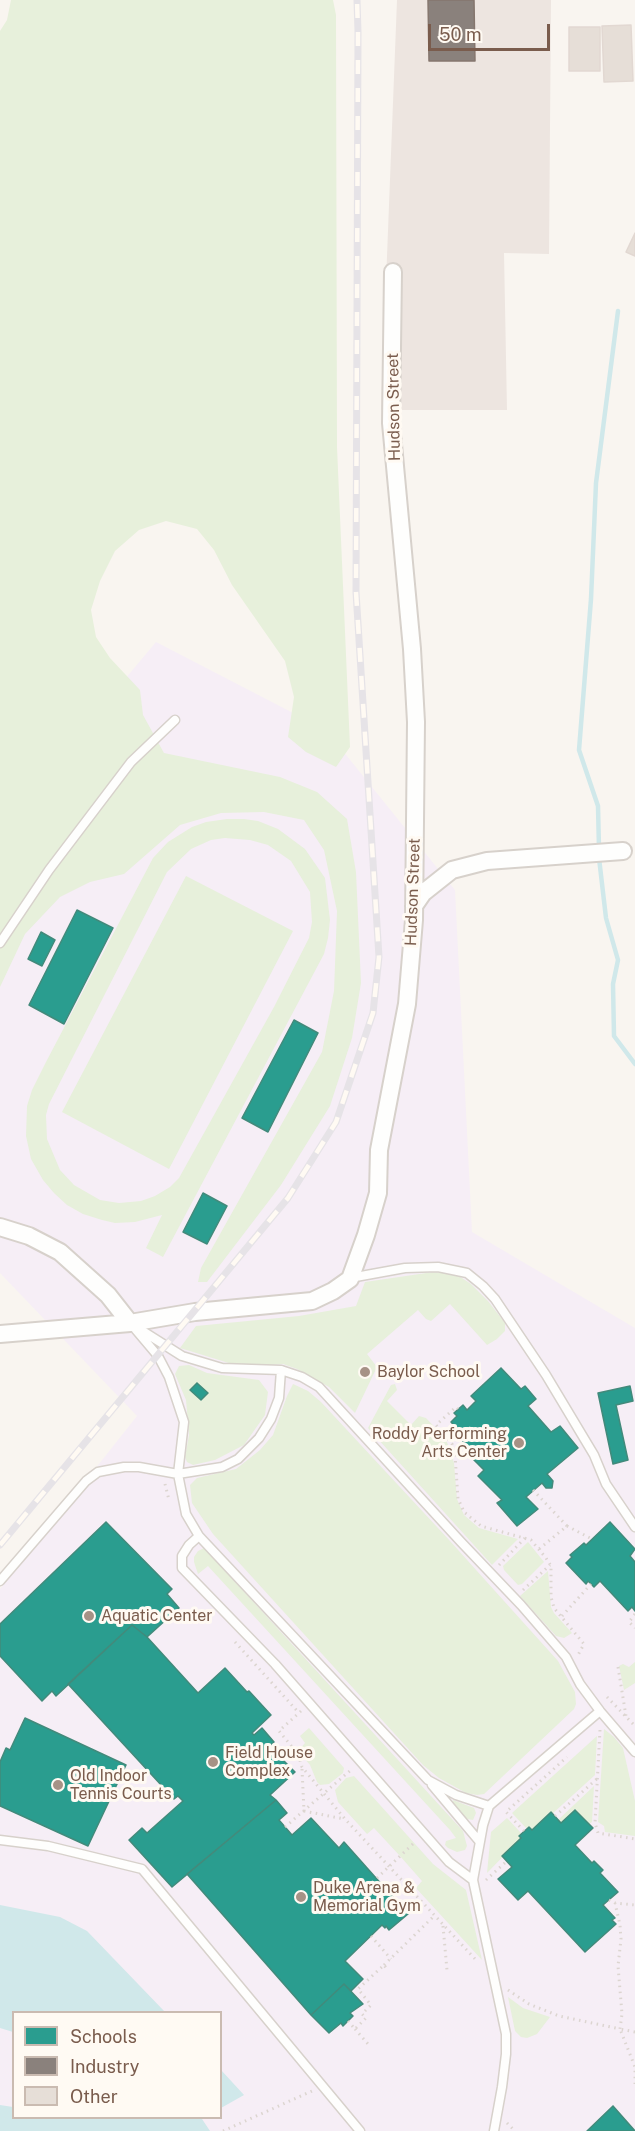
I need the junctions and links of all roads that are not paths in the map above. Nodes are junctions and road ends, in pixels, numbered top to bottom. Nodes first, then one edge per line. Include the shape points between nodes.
1 (393, 272) dead end
2 (175, 720) dead end
3 (629, 850) edge
4 (414, 906) junction
5 (0, 943) edge
6 (0, 1227) edge
7 (350, 1279) junction
8 (130, 1323) junction
9 (0, 1334) edge
10 (281, 1370) junction
11 (178, 1474) junction
12 (635, 1527) edge
13 (199, 1536) junction
14 (0, 1581) edge
15 (600, 1711) junction
16 (635, 1752) edge
17 (428, 1780) junction
18 (489, 1806) junction
19 (0, 1840) edge
20 (479, 1841) junction
21 (473, 1880) junction
22 (360, 2131) edge
23 (494, 2131) edge

1 - 4 street, Hudson Street via 391,423 416,722
2 - 5 lane via 131,762 49,870
3 - 4 street via 487,861 452,870 423,893
4 - 7 street, Hudson Street via 407,1004 379,1150 378,1193
6 - 8 street via 60,1252 108,1295
7 - 8 street via 312,1301 195,1312
7 - 12 lane via 405,1268 438,1267 467,1273 483,1286 546,1375 594,1455 606,1484
8 - 9 street
8 - 10 lane via 182,1356 222,1368
8 - 11 lane via 158,1356 184,1422
10 - 11 lane via 279,1398 259,1438 238,1459 222,1467
10 - 15 lane via 319,1387 357,1427 566,1656
11 - 13 lane via 186,1514
11 - 14 lane via 139,1467 98,1472
13 - 17 lane
13 - 21 lane via 182,1556 182,1568 274,1664 449,1862
15 - 16 lane
15 - 18 lane
17 - 18 lane
17 - 20 lane
18 - 20 lane
19 - 22 lane via 48,1846 142,1869
20 - 21 lane
21 - 23 lane via 506,2034

